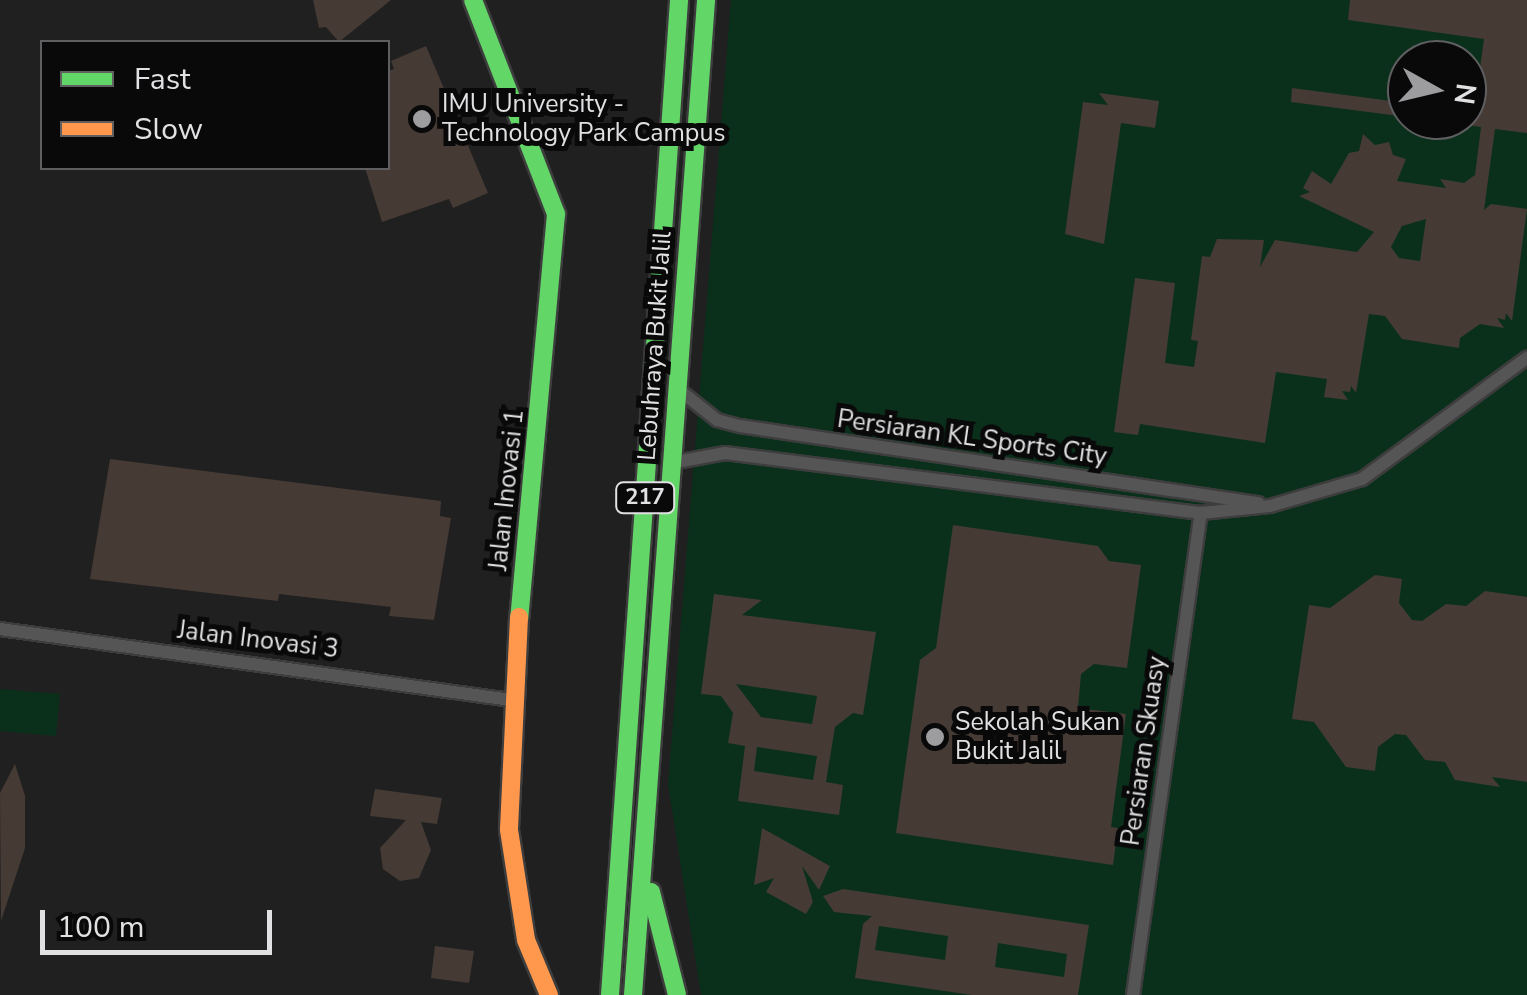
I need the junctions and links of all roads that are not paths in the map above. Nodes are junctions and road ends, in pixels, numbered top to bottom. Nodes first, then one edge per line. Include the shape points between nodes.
1 (472, 0) edge
2 (679, 0) edge
3 (706, 0) edge
4 (1527, 358) edge
5 (678, 388) junction
6 (671, 463) junction
7 (1270, 506) junction
8 (1201, 513) junction
9 (0, 629) edge
10 (511, 700) junction
11 (646, 878) junction
12 (548, 995) edge
13 (610, 995) edge
14 (633, 995) edge
15 (677, 995) edge
16 (1133, 995) edge

1 - 10 main road, Jalan Inovasi 1 via 556,214
2 - 13 main road, Lebuhraya Bukit Jalil / 217
3 - 5 main road, Lebuhraya Bukit Jalil / 217
4 - 7 street, Persiaran KL Sports City via 1362,479
5 - 6 main road, Lebuhraya Bukit Jalil / 217
5 - 7 street, Persiaran KL Sports City via 716,420 740,426
6 - 8 street, Persiaran KL Sports City via 724,453
6 - 11 main road, Lebuhraya Bukit Jalil / 217
7 - 8 street, Persiaran KL Sports City
8 - 16 street, Persiaran Skuasy
9 - 10 street, Jalan Inovasi 3
10 - 12 main road, Jalan Inovasi 1 via 510,862 526,940
11 - 14 main road, Lebuhraya Bukit Jalil / 217
11 - 15 main road

